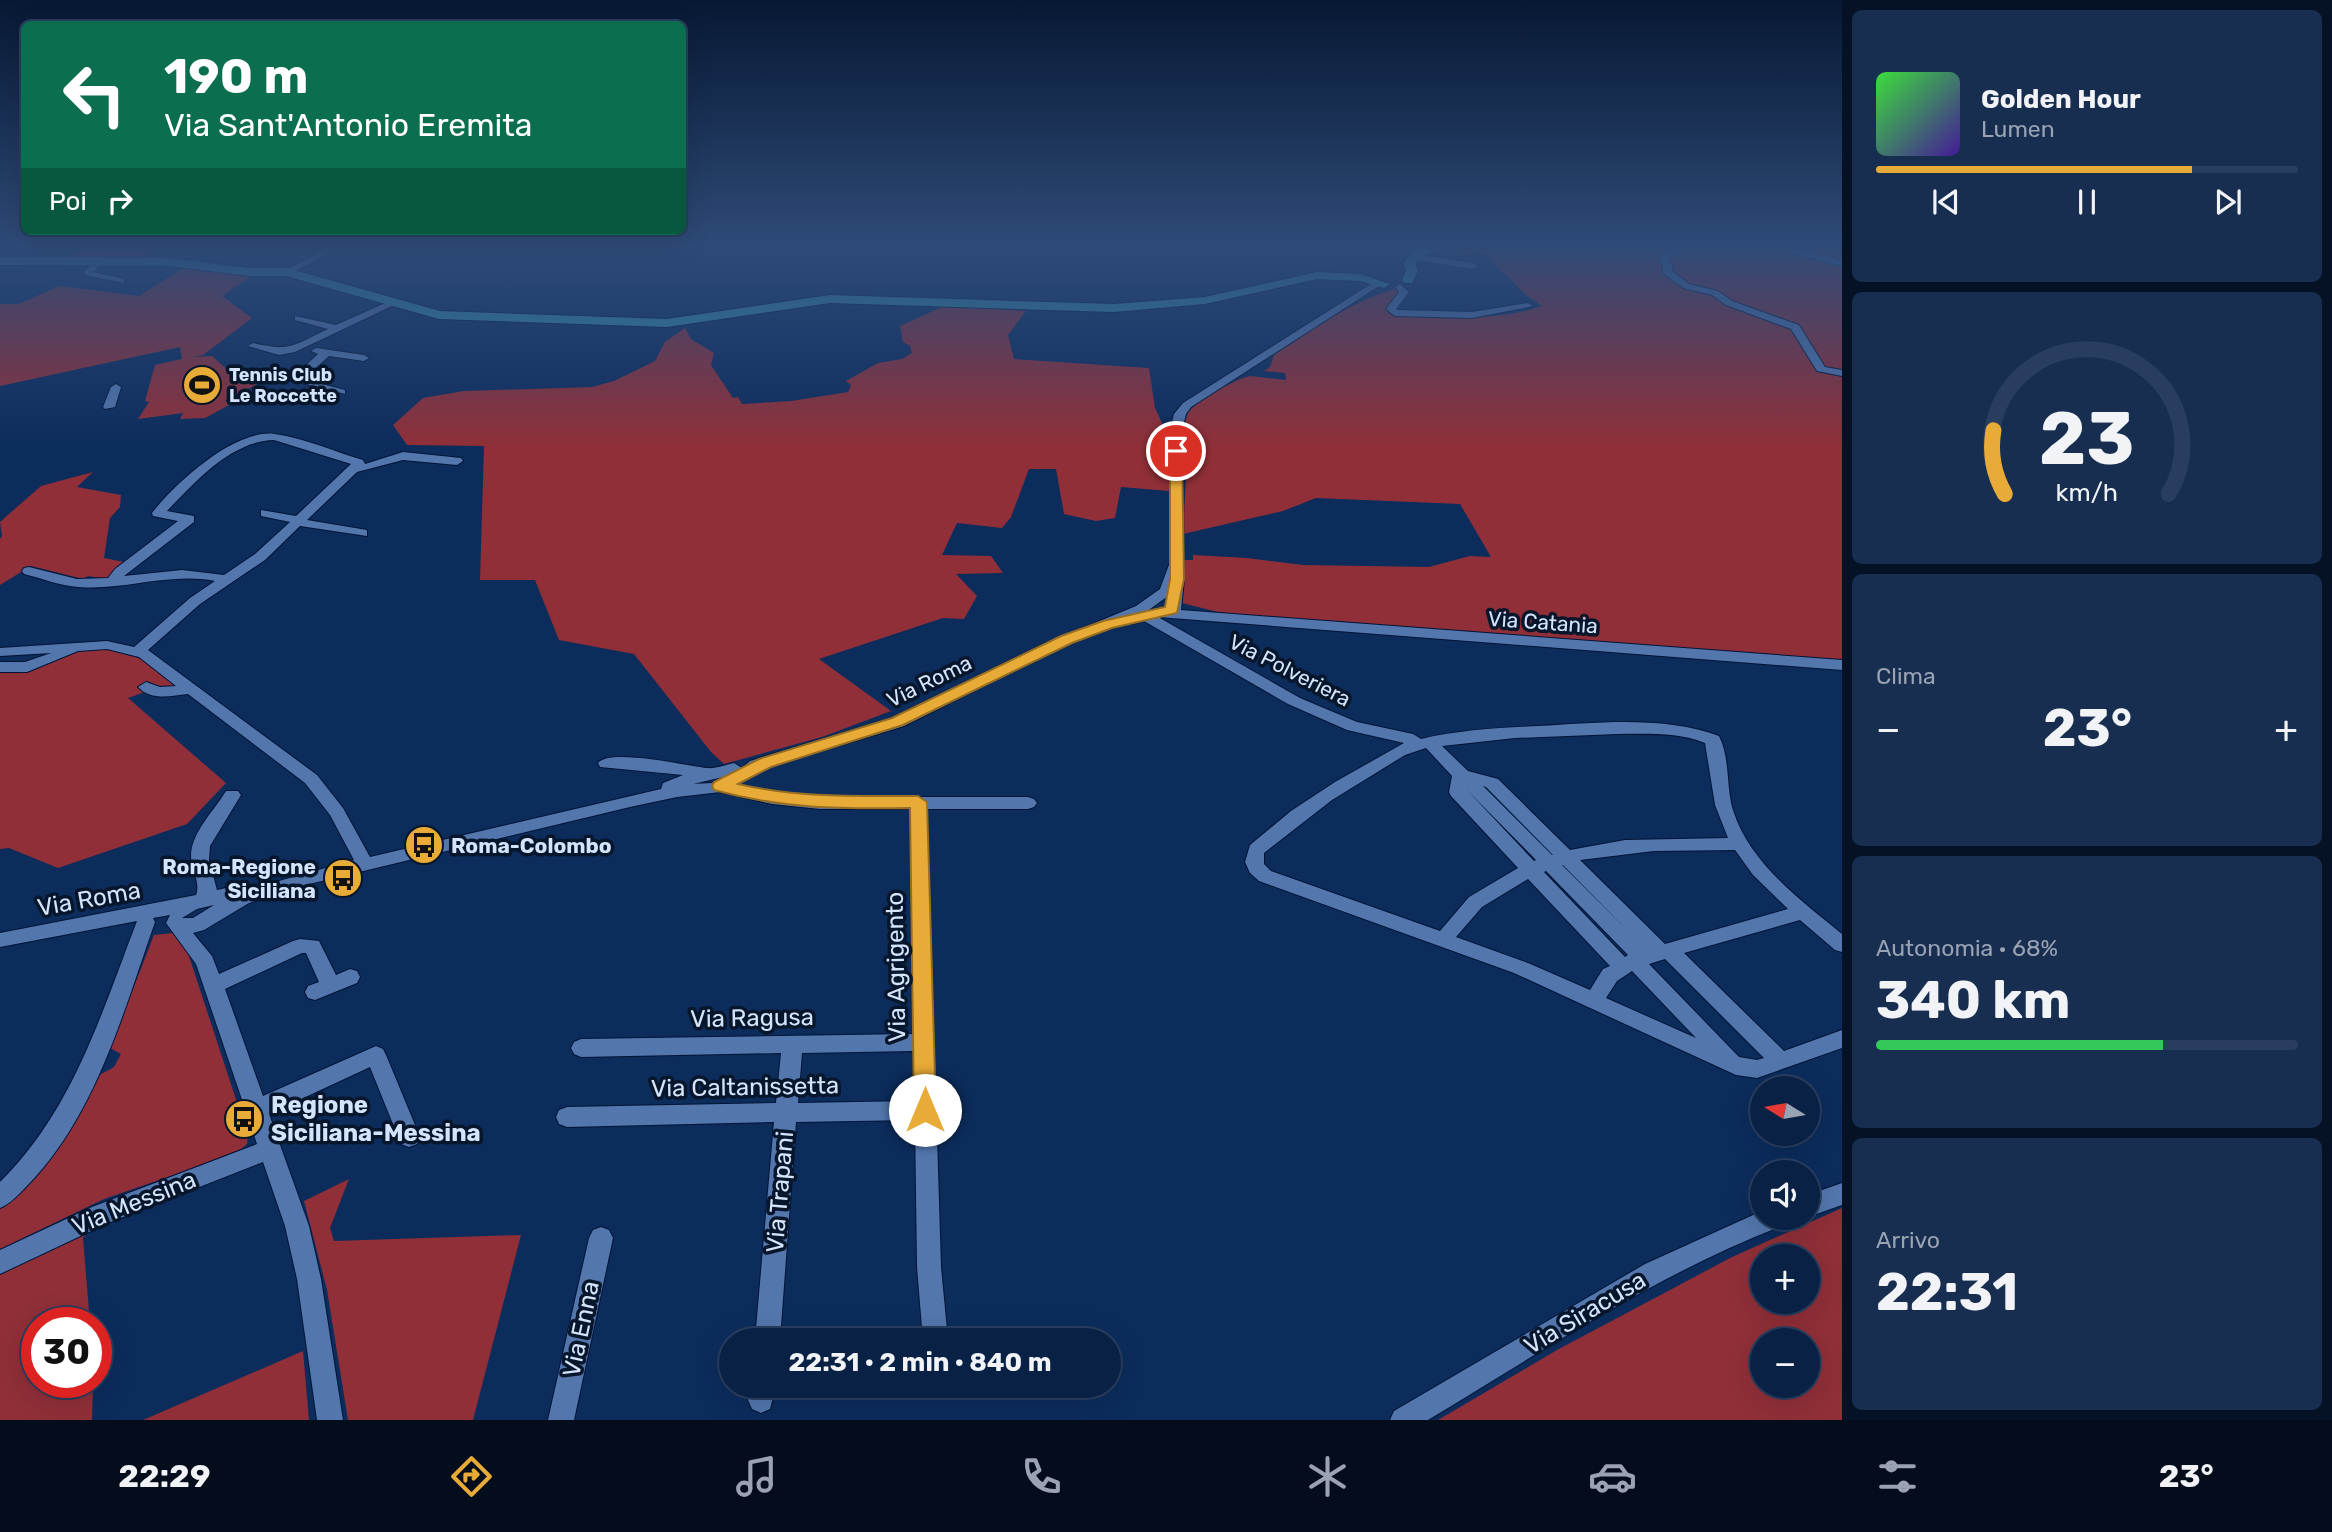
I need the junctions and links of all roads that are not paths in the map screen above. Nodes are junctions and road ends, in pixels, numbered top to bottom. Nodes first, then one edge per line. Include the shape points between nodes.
1 (369, 314) edge
2 (436, 314) edge
3 (731, 314) edge
4 (1331, 314) edge
5 (1444, 314) edge
6 (1477, 314) edge
7 (1760, 314) edge
8 (298, 318) dead end
9 (338, 329) junction
10 (253, 346) dead end
11 (297, 348) junction
12 (326, 353) junction
13 (364, 359) dead end
14 (1842, 373) edge
15 (116, 387) dead end
16 (341, 392) dead end
17 (109, 407) dead end
18 (457, 461) dead end
19 (354, 468) junction
20 (266, 513) dead end
21 (298, 521) junction
22 (362, 533) dead end
23 (29, 571) dead end
24 (226, 580) junction
25 (113, 582) junction
26 (1163, 607) junction
27 (80, 647) junction
28 (0, 652) edge
29 (141, 653) junction
30 (1842, 665) edge
31 (0, 667) edge
32 (146, 687) dead end
33 (193, 689) junction
34 (1424, 744) junction
35 (606, 763) dead end
36 (661, 766) junction
37 (1461, 775) junction
38 (716, 780) junction
39 (683, 785) junction
40 (232, 795) dead end
41 (918, 802) junction
42 (1028, 803) dead end
43 (1739, 844) junction
44 (1565, 856) junction
45 (366, 865) junction
46 (1538, 866) junction
47 (202, 908) junction
48 (1804, 912) junction
49 (146, 922) junction
50 (178, 925) junction
51 (1445, 939) junction
52 (0, 940) edge
53 (1842, 945) edge
54 (0, 946) edge
55 (1646, 957) junction
56 (205, 961) junction
57 (350, 977) dead end
58 (214, 985) junction
59 (1595, 999) junction
60 (1842, 1039) edge
61 (925, 1042) junction
62 (792, 1044) junction
63 (581, 1048) dead end
64 (1781, 1061) junction
65 (1735, 1066) junction
66 (257, 1109) junction
67 (925, 1110) junction
68 (787, 1112) junction
69 (567, 1117) dead end
70 (409, 1137) dead end
71 (270, 1149) junction
72 (1842, 1194) edge
73 (0, 1197) edge
74 (1820, 1202) edge
75 (1750, 1227) edge
76 (601, 1238) dead end
77 (0, 1262) edge
78 (768, 1328) edge
79 (935, 1328) edge
80 (330, 1420) edge
81 (561, 1420) edge
82 (1403, 1420) edge

1 - 9 street
2 - 3 main road via 678,323
4 - 26 street via 1187,405 1180,414 1176,430 1176,563
5 - 6 street
7 - 14 street via 1795,327 1821,369
8 - 9 street
9 - 11 street
10 - 11 street via 282,352
11 - 12 street
12 - 13 street
12 - 16 street via 295,380
15 - 17 street
18 - 19 street via 405,456
19 - 21 street
19 - 25 street via 359,463 275,437 265,436 226,452 207,463 158,513 189,519
20 - 21 street
21 - 22 street
21 - 24 street via 260,557
23 - 25 street via 77,583
24 - 25 street via 166,572
24 - 29 street via 195,601
26 - 30 street, Via Catania via 1241,620
26 - 34 street, Via Polveriera via 1294,701 1353,726
26 - 38 street, Via Roma via 1049,647 898,722
27 - 28 street
27 - 29 street via 107,645
27 - 31 street via 27,667
29 - 33 street
32 - 33 street via 158,692
33 - 45 street via 311,779 337,812
34 - 37 street
34 - 43 street via 1487,733 1653,729 1703,733 1713,740 1725,811
34 - 51 street via 1410,746 1304,808 1252,857 1265,876
35 - 36 street
36 - 38 street
36 - 39 street
37 - 44 street via 1492,783
37 - 46 street via 1457,793
38 - 39 street
38 - 41 street via 772,798 820,803
39 - 45 street
40 - 47 street via 201,846 200,867 208,883
41 - 42 street
41 - 61 street, Via Agrigento
43 - 44 street via 1644,844
43 - 48 street
44 - 46 street
44 - 55 street
45 - 47 street
46 - 51 street via 1479,897
46 - 55 street
47 - 50 street, Via Roma via 197,926
47 - 52 street, Via Roma
47 - 56 street
48 - 53 street
48 - 55 street
49 - 50 street, Via Roma
49 - 54 street, Via Roma
49 - 73 street via 93,1062 66,1115 18,1181
50 - 56 street
51 - 59 street
55 - 59 street via 1610,975
55 - 64 street
55 - 65 street
56 - 58 street
57 - 58 street via 323,989 312,946 300,946
58 - 66 street
59 - 65 street
60 - 64 street
61 - 62 street, Via Ragusa
61 - 67 street, Via Agrigento
62 - 63 street, Via Ragusa
62 - 68 street, Via Trapani
64 - 65 street via 1757,1069
66 - 70 street via 376,1055
66 - 71 street
67 - 68 street, Via Caltanissetta
67 - 79 street, Via Agrigento
68 - 69 street, Via Caltanissetta
68 - 78 street, Via Trapani
71 - 77 street, Via Messina via 100,1215
71 - 80 street via 297,1226 309,1279
72 - 74 street
75 - 82 street, Via Siracusa via 1654,1272
76 - 81 street, Via Enna

